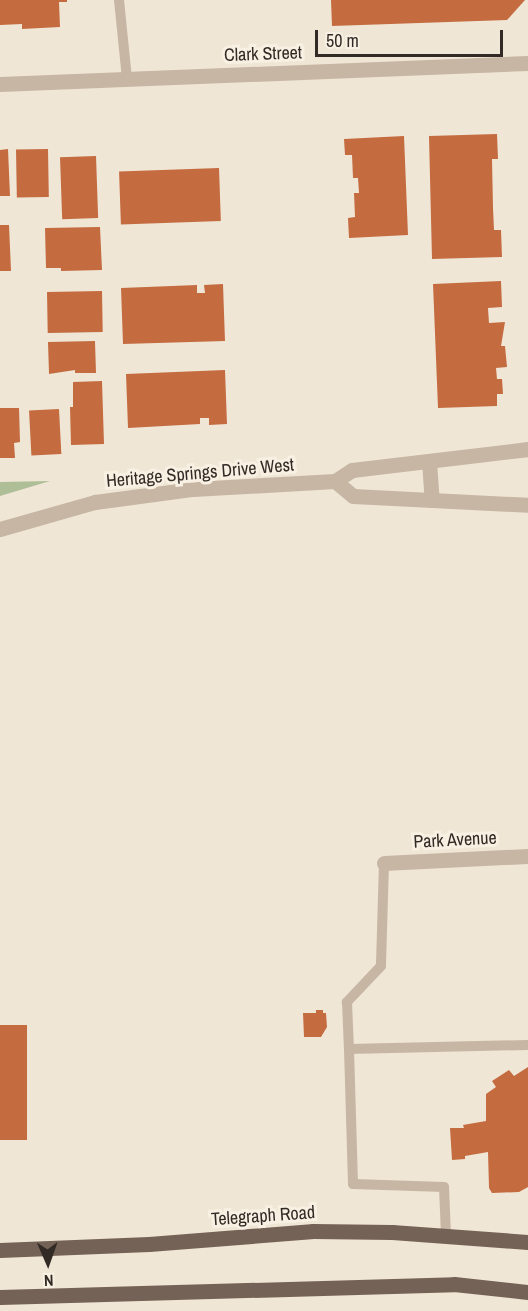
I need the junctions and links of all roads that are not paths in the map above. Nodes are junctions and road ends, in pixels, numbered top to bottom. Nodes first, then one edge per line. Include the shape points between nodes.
1 (119, 0) edge
2 (528, 63) edge
3 (127, 79) junction
4 (0, 84) edge
5 (528, 449) edge
6 (429, 461) junction
7 (335, 481) junction
8 (432, 500) junction
9 (528, 506) edge
10 (0, 529) edge
11 (528, 856) edge
12 (384, 863) joint
13 (528, 1045) edge
14 (349, 1049) junction
15 (446, 1235) junction
16 (528, 1242) edge
17 (0, 1250) edge
18 (528, 1292) edge
19 (0, 1297) edge

1 - 3 lane
2 - 3 street, Clark Street
3 - 4 street, Clark Street
5 - 6 street, Heritage Springs Drive West
6 - 7 street, Heritage Springs Drive West via 352,470
6 - 8 street
7 - 8 street via 352,496
7 - 10 street, Heritage Springs Drive West via 193,489 95,502
8 - 9 street
11 - 12 street, Park Avenue
12 - 14 lane via 381,966 347,1002
13 - 14 lane
14 - 15 lane via 353,1184 444,1187
15 - 16 main road, Telegraph Road
15 - 17 main road, Telegraph Road via 313,1231 149,1244
18 - 19 main road via 454,1284

